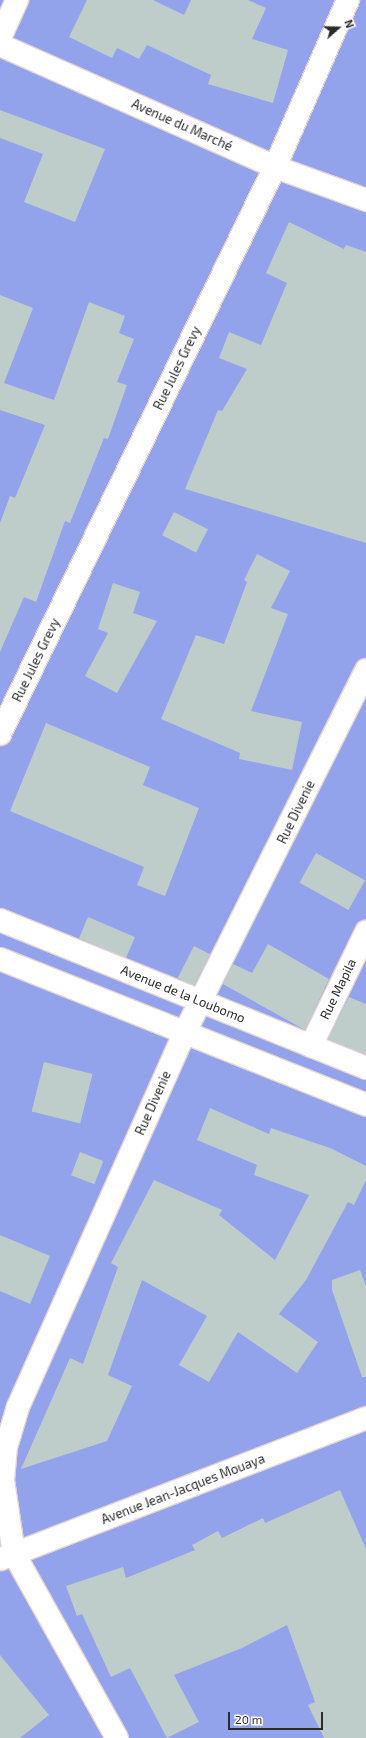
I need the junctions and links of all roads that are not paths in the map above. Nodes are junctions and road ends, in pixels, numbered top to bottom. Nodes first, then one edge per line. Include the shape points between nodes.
1 (16, 0) edge
2 (348, 0) edge
3 (0, 38) edge
4 (0, 45) edge
5 (275, 167) junction
6 (366, 200) edge
7 (366, 670) edge
8 (0, 734) edge
9 (0, 920) edge
10 (366, 932) edge
11 (0, 959) edge
12 (202, 1000) junction
13 (184, 1034) junction
14 (311, 1046) junction
15 (366, 1068) edge
16 (366, 1105) edge
17 (366, 1419) edge
18 (7, 1556) edge
19 (117, 1738) edge

1 - 3 street
2 - 5 street, Rue Jules Grevy
4 - 5 street, Avenue du Marché
5 - 6 street, Avenue du Marché
5 - 8 street, Rue Jules Grevy
7 - 12 street, Rue Divenie
9 - 12 street, Avenue de la Loubomo
10 - 14 street, Rue Mapila
11 - 13 street
12 - 13 street, Rue Divenie
12 - 14 street, Avenue de la Loubomo
13 - 16 street
13 - 18 street, Rue Divenie via 18,1407 6,1447 3,1480
14 - 15 street, Avenue de la Loubomo
17 - 18 street, Avenue Jean-Jacques Mouaya
18 - 19 street

